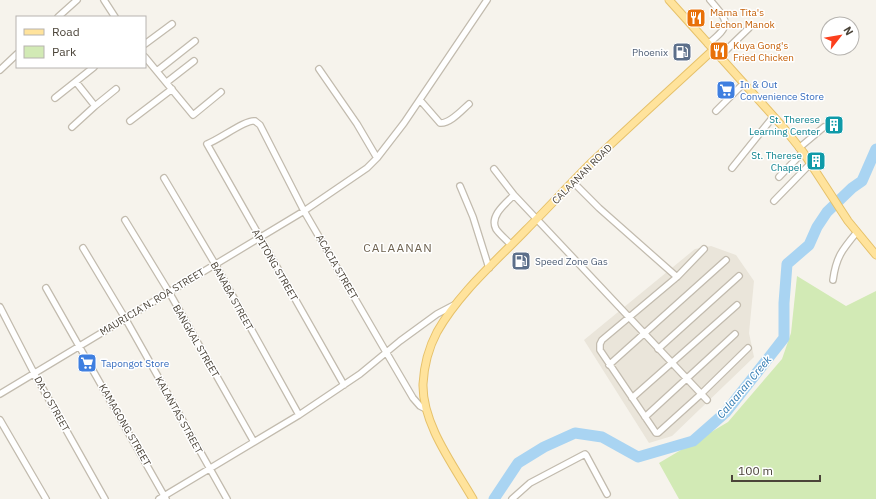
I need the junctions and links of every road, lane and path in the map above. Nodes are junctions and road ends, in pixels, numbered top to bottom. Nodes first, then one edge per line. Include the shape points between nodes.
1 (77, 0) edge
2 (104, 0) edge
3 (669, 0) edge
4 (710, 0) edge
5 (485, 1) edge
6 (59, 16) edge
7 (114, 16) edge
8 (172, 24) dead end
9 (749, 28) dead end
10 (195, 41) dead end
11 (146, 43) edge
12 (710, 47) junction
13 (16, 55) edge
14 (719, 57) junction
15 (146, 58) edge
16 (194, 61) dead end
17 (93, 68) edge
18 (319, 69) dead end
19 (0, 70) edge
20 (157, 71) junction
21 (76, 82) junction
22 (167, 82) junction
23 (744, 83) junction
24 (116, 89) dead end
25 (172, 89) junction
26 (221, 92) dead end
27 (55, 98) dead end
28 (420, 100) junction
29 (469, 104) dead end
30 (95, 106) junction
31 (716, 111) dead end
32 (773, 116) junction
33 (130, 121) dead end
34 (255, 121) joint
35 (72, 127) dead end
36 (824, 127) dead end
37 (801, 150) junction
38 (377, 158) junction
39 (810, 164) junction
40 (732, 168) dead end
41 (494, 169) dead end
42 (779, 177) dead end
43 (164, 178) dead end
44 (574, 182) junction
45 (460, 186) dead end
46 (514, 195) junction
47 (774, 201) dead end
48 (304, 210) junction
49 (125, 220) dead end
50 (537, 220) junction
51 (856, 232) junction
52 (259, 238) junction
53 (511, 245) junction
54 (83, 248) dead end
55 (704, 250) dead end
56 (876, 255) edge
57 (726, 260) dead end
58 (215, 264) junction
59 (489, 268) junction
60 (739, 276) dead end
61 (677, 277) junction
62 (833, 280) dead end
63 (46, 288) dead end
64 (168, 292) junction
65 (456, 304) junction
66 (737, 305) dead end
67 (0, 307) edge
68 (125, 318) junction
69 (628, 318) junction
70 (643, 333) junction
71 (735, 334) dead end
72 (80, 346) junction
73 (748, 348) dead end
74 (658, 349) junction
75 (386, 352) junction
76 (672, 364) junction
77 (609, 365) junction
78 (34, 373) junction
79 (686, 380) junction
80 (344, 385) junction
81 (0, 394) edge
82 (700, 395) junction
83 (632, 398) junction
84 (707, 400) dead end
85 (426, 410) junction
86 (298, 415) junction
87 (644, 417) junction
88 (0, 420) edge
89 (254, 442) junction
90 (209, 468) junction
91 (606, 494) dead end
92 (166, 497) edge
93 (472, 497) edge
94 (46, 499) edge
95 (105, 499) edge
96 (159, 499) edge
97 (227, 499) edge
98 (512, 499) edge

1 - 6 street
2 - 7 street
3 - 12 main road
4 - 12 street via 723,16 725,24
5 - 28 street, MAURICIA N. ROA STREET
8 - 11 street
9 - 14 street
10 - 20 street
12 - 14 main road
12 - 44 main road, CALAANAN ROAD
13 - 19 street
14 - 23 main road
15 - 20 street
16 - 22 street
17 - 21 street
18 - 38 street
20 - 22 street
21 - 27 street
21 - 30 street
22 - 25 street
23 - 31 street
23 - 32 main road
24 - 30 street
25 - 26 street via 194,115
25 - 33 street
28 - 29 street via 443,124
28 - 38 street, MAURICIA N. ROA STREET
30 - 35 street
32 - 37 main road
32 - 40 street
34 - 48 street, ACACIA STREET via 260,125
34 - 52 street, APITONG STREET via 248,121 207,144
36 - 37 street
37 - 39 main road
37 - 42 street
38 - 48 street, MAURICIA N. ROA STREET via 349,181
39 - 47 street
39 - 51 main road
41 - 46 street
43 - 58 street, BANABA STREET
44 - 50 main road, CALAANAN ROAD
44 - 61 street via 599,208
45 - 59 street
46 - 50 street
46 - 53 street via 498,212 495,223 496,230
48 - 52 street, MAURICIA N. ROA STREET
48 - 75 street, ACACIA STREET
49 - 64 street, BANGKAL STREET
50 - 53 main road, CALAANAN ROAD
50 - 69 street
51 - 56 main road
51 - 62 street via 838,258
52 - 58 street, MAURICIA N. ROA STREET
52 - 80 street, APITONG STREET
53 - 59 main road, CALAANAN ROAD
54 - 68 street, KALANTAS STREET
55 - 61 street
57 - 70 street
58 - 64 street, MAURICIA N. ROA STREET
58 - 86 street, BANABA STREET
59 - 65 main road, CALAANAN ROAD
60 - 74 street
61 - 69 street
63 - 72 street, KAMAGONG STREET
64 - 68 street, MAURICIA N. ROA STREET
64 - 89 street, BANGKAL STREET
65 - 75 street via 437,314
65 - 85 main road, CALAANAN ROAD via 436,333 427,355 423,386
66 - 76 street
67 - 78 street, DA-O STREET
68 - 72 street, MAURICIA N. ROA STREET
68 - 90 street, KALANTAS STREET
69 - 70 street
69 - 77 street via 600,344 600,350
70 - 74 street
70 - 77 street
71 - 79 street
72 - 78 street, MAURICIA N. ROA STREET
72 - 92 street, KAMAGONG STREET
73 - 82 street
74 - 76 street
75 - 80 street
75 - 85 street, ACACIA STREET via 413,398
76 - 79 street
76 - 83 street
77 - 83 street
78 - 81 street, MAURICIA N. ROA STREET
78 - 95 street, DA-O STREET
79 - 82 street
79 - 87 street
80 - 86 street
82 - 84 street
82 - 87 street via 657,433
83 - 87 street
85 - 93 main road, CALAANAN ROAD via 439,440
86 - 89 street
88 - 94 street
89 - 90 street
90 - 92 street
90 - 97 street, KALANTAS STREET
91 - 98 street via 585,454 530,483
92 - 96 street

